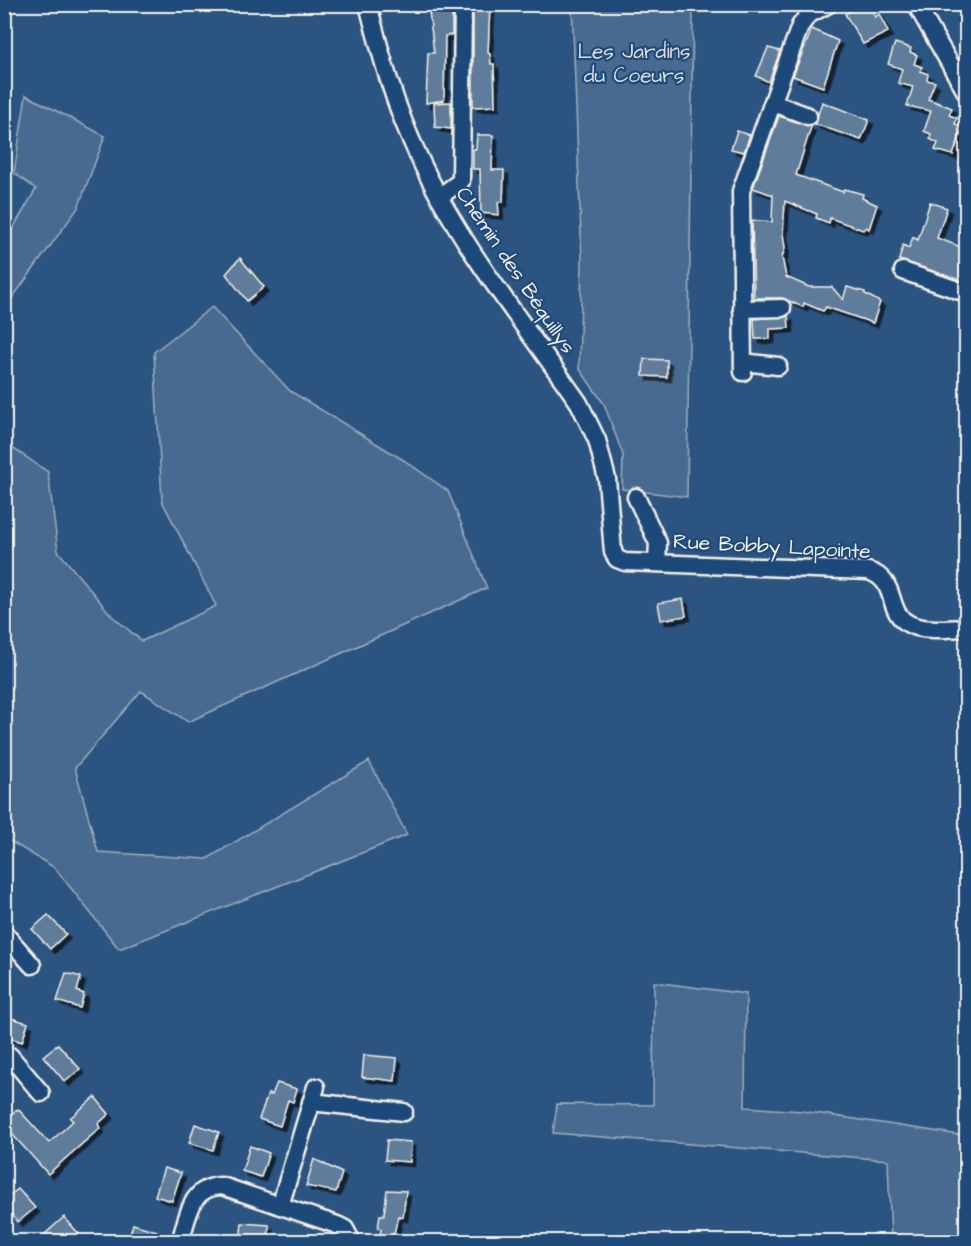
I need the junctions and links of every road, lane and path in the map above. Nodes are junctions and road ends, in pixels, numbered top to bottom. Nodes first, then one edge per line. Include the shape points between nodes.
1 (368, 4) edge
2 (463, 4) edge
3 (829, 4) edge
4 (916, 4) edge
5 (966, 92) edge
6 (773, 103) junction
7 (808, 116) dead end
8 (439, 197) junction
9 (903, 271) dead end
10 (966, 293) edge
11 (782, 308) dead end
12 (742, 309) junction
13 (778, 366) dead end
14 (636, 497) dead end
15 (617, 560) joint
16 (657, 563) junction
17 (966, 628) edge
18 (4, 933) edge
19 (32, 965) dead end
20 (4, 1055) edge
21 (41, 1093) dead end
22 (404, 1112) dead end
23 (280, 1206) junction
24 (180, 1242) edge
25 (352, 1242) edge

1 - 8 street, Chemin des Béquillys via 386,73 417,155
2 - 8 street via 461,181
3 - 6 street via 808,15 800,26
4 - 5 street
6 - 7 street
6 - 12 street via 741,191
8 - 15 street, Chemin des Béquillys via 579,403 597,440 607,479
9 - 10 street
11 - 12 street
12 - 13 street via 743,367
14 - 16 street via 658,543
15 - 16 street, Rue Bobby Lapointe
16 - 17 street, Rue Bobby Lapointe via 868,570 880,574 900,616 909,624
18 - 19 street
20 - 21 street via 10,1056
22 - 23 street via 314,1095
23 - 24 street via 222,1186 211,1186 195,1198
23 - 25 street via 345,1229

